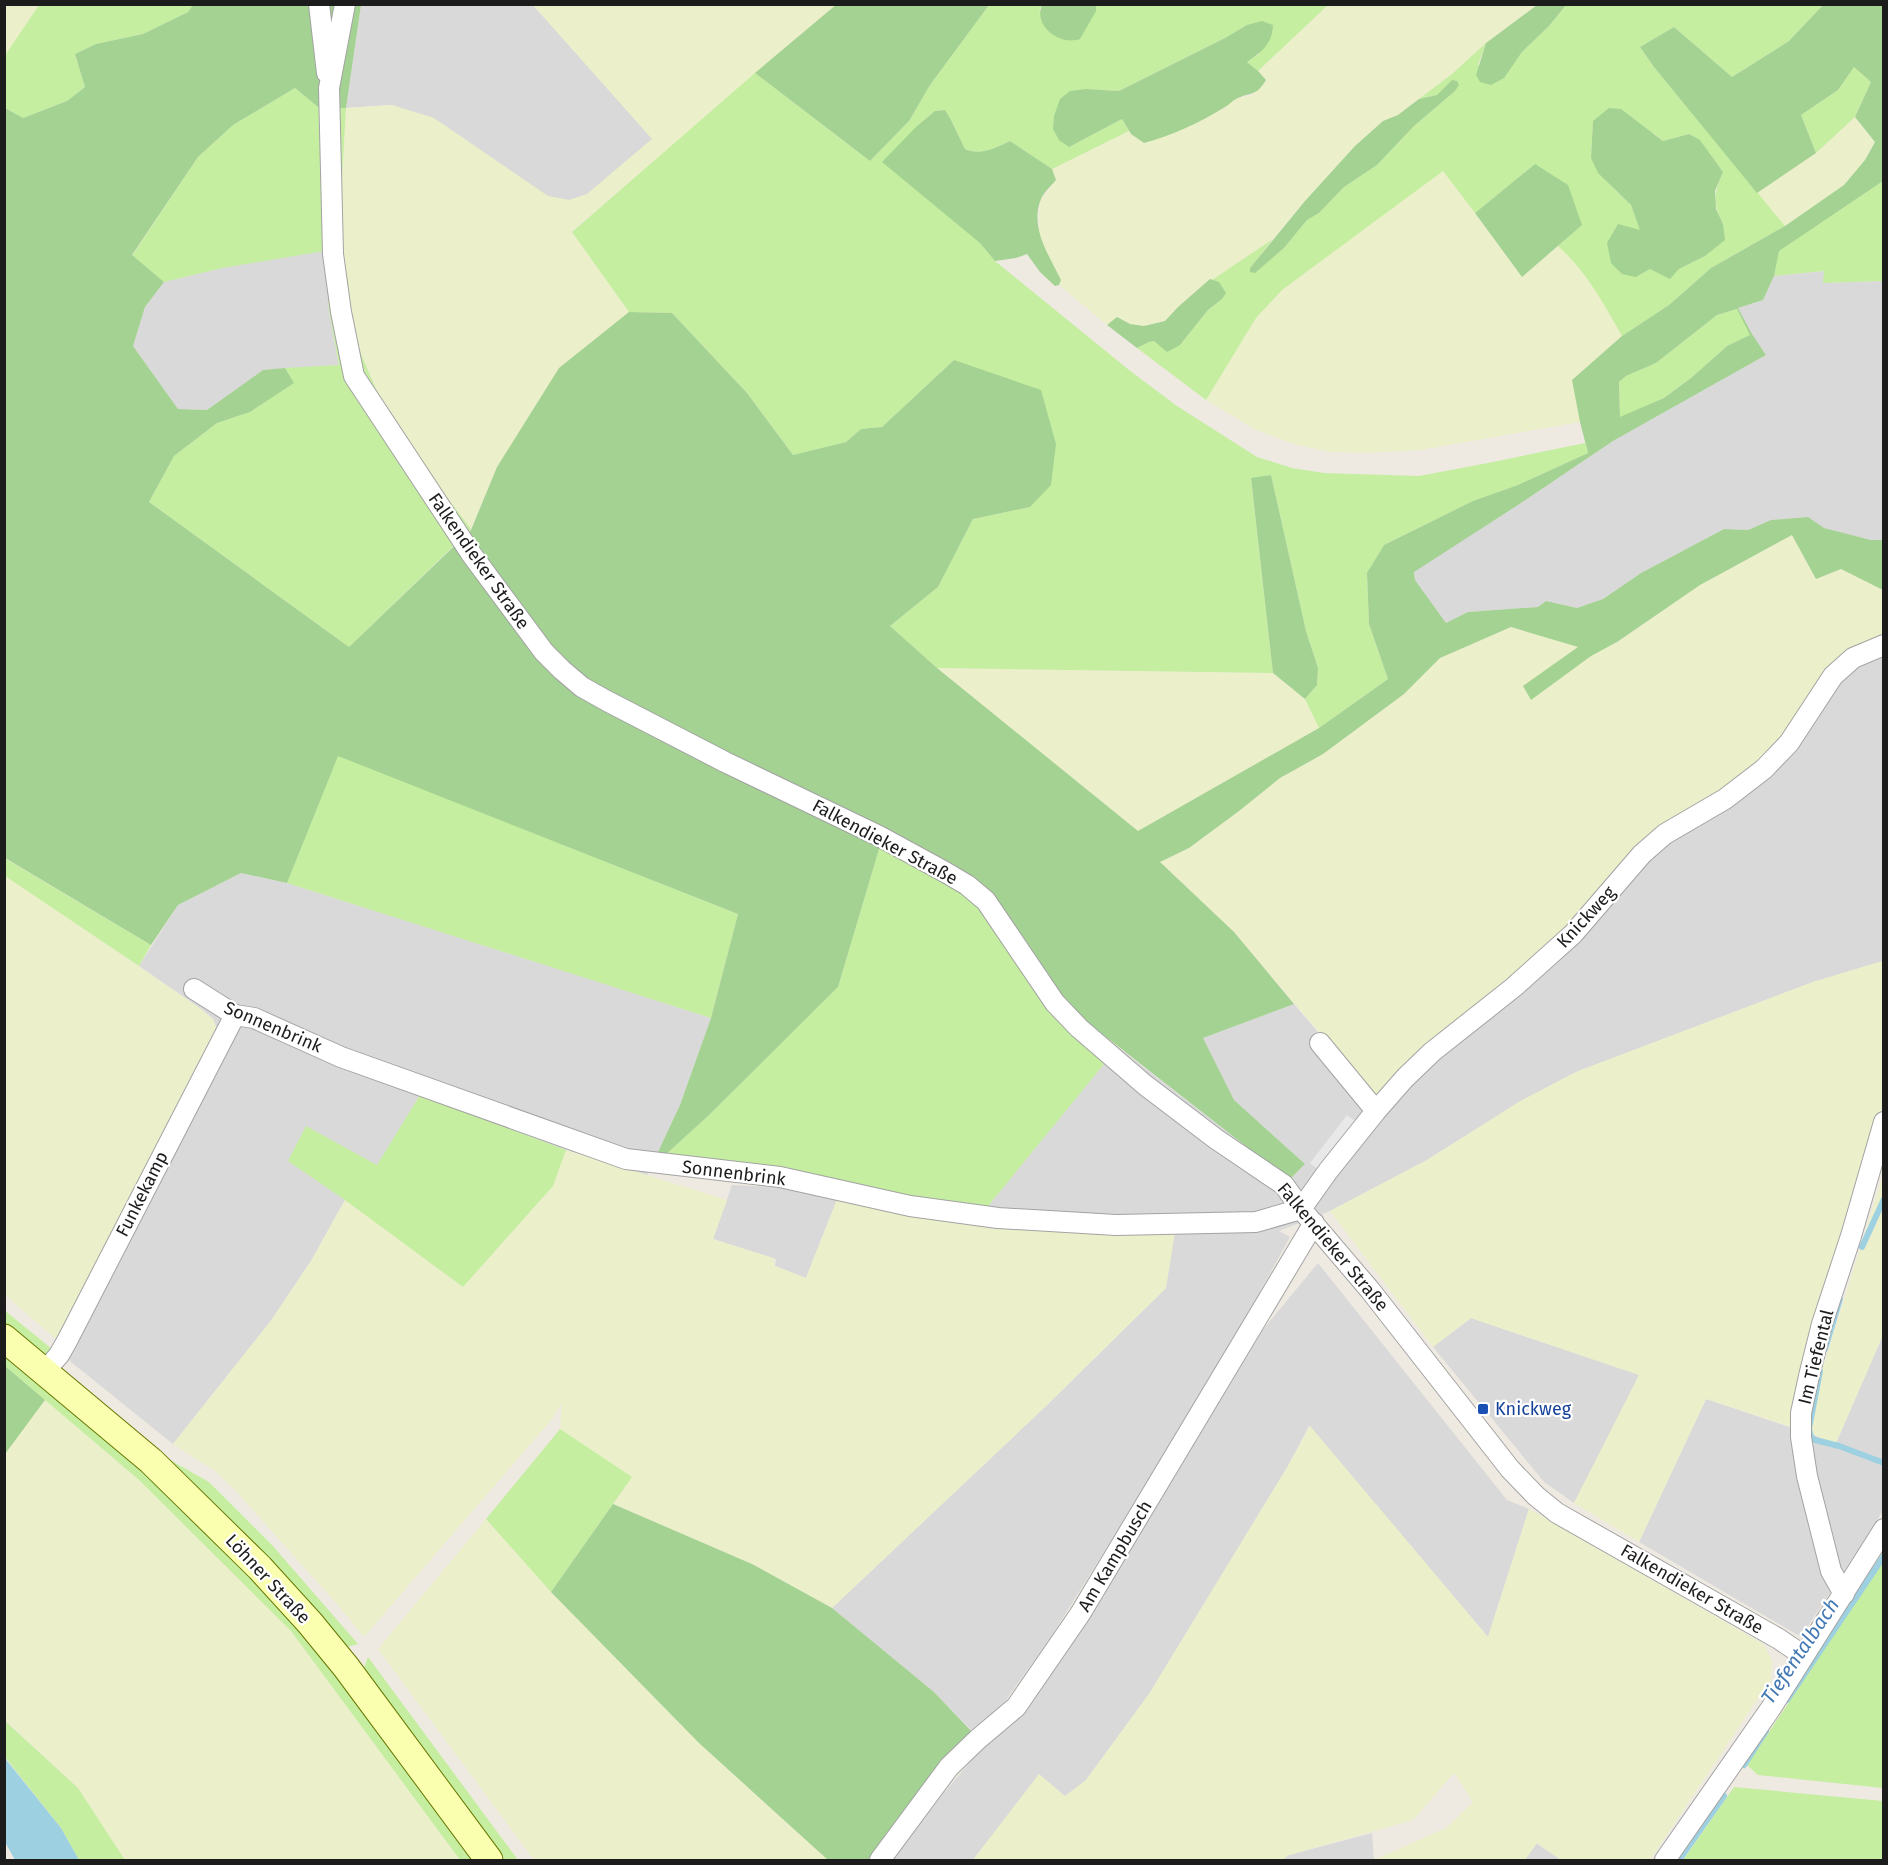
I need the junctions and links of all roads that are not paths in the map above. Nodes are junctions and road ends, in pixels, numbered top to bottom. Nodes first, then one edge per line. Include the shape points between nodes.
1 (319, 4) edge
2 (345, 4) edge
3 (329, 88) junction
4 (1884, 645) edge
5 (194, 989) dead end
6 (235, 1015) junction
7 (1320, 1043) dead end
8 (1376, 1111) junction
9 (1884, 1122) edge
10 (1308, 1216) junction
11 (4, 1338) edge
12 (45, 1371) junction
13 (1884, 1529) edge
14 (1845, 1594) junction
15 (1804, 1656) junction
16 (489, 1860) edge
17 (879, 1860) edge
18 (1665, 1860) edge

1 - 3 street
2 - 3 street, Falkendieker Straße
3 - 10 street, Falkendieker Straße via 333,254 354,375 472,555 544,652 582,687 607,701 879,836 967,885 986,901 1055,1003 1079,1028 1154,1092 1284,1185
4 - 8 street, Knickweg via 1853,658 1833,676 1789,743 1764,769 1725,799 1665,834 1642,854 1573,934 1432,1052
5 - 6 street, Sonnenbrink
6 - 10 street, Sonnenbrink via 254,1018 341,1057 626,1159 780,1177 910,1206 998,1218 1116,1225 1256,1222
6 - 12 street, Funkekamp via 67,1341
7 - 8 street
8 - 10 street, Knickweg via 1328,1171
9 - 14 street, Im Tiefental via 1822,1324 1801,1413 1807,1476 1831,1571
10 - 15 street, Falkendieker Straße via 1536,1496 1557,1513
10 - 17 street, Am Kampbusch via 1050,1660 1016,1707 950,1767
11 - 12 main road, Löhner Straße
12 - 16 main road, Löhner Straße via 151,1461 310,1623
13 - 14 street
14 - 15 street
15 - 18 street

